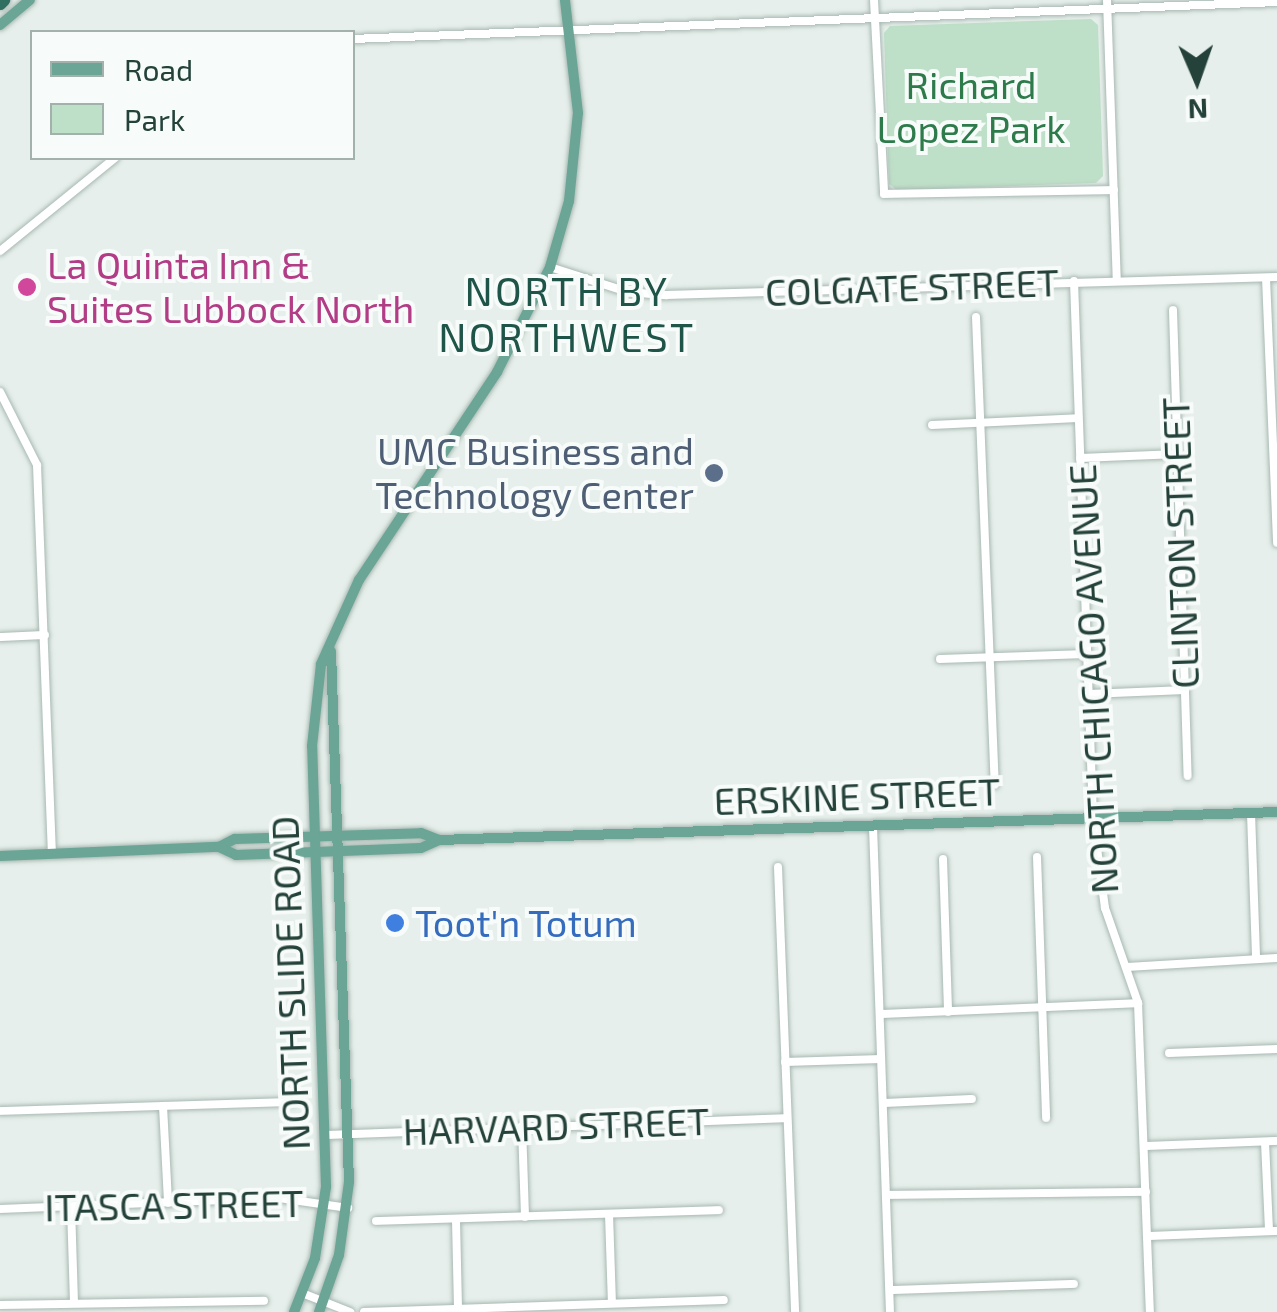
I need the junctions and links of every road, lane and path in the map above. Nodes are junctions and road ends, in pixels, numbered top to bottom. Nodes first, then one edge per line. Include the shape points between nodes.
1 (30, 0) edge
2 (565, 0) edge
3 (874, 0) edge
4 (1277, 2) edge
5 (1107, 4) edge
6 (875, 18) junction
7 (0, 25) edge
8 (572, 29) junction
9 (355, 39) edge
10 (113, 160) edge
11 (1114, 190) junction
12 (0, 251) edge
13 (550, 267) junction
14 (1277, 277) edge
15 (1266, 278) junction
16 (1117, 280) junction
17 (1074, 281) junction
18 (1173, 310) dead end
19 (976, 317) dead end
20 (1273, 360) edge
21 (0, 392) edge
22 (1078, 418) junction
23 (980, 422) junction
24 (932, 425) dead end
25 (1275, 450) edge
26 (1178, 454) junction
27 (1080, 458) junction
28 (1277, 543) edge
29 (45, 635) junction
30 (0, 637) edge
31 (331, 651) junction
32 (1086, 654) junction
33 (990, 657) junction
34 (940, 659) dead end
35 (1185, 690) junction
36 (1089, 694) junction
37 (1188, 776) dead end
38 (996, 785) dead end
39 (1277, 812) edge
40 (1251, 813) junction
41 (1093, 818) junction
42 (873, 826) junction
43 (314, 836) junction
44 (336, 836) junction
45 (439, 840) junction
46 (219, 848) junction
47 (337, 851) junction
48 (314, 852) junction
49 (52, 854) junction
50 (0, 856) edge
51 (1036, 858) dead end
52 (943, 860) dead end
53 (778, 867) dead end
54 (1256, 958) junction
55 (1277, 958) edge
56 (1126, 967) junction
57 (1138, 1003) junction
58 (343, 1008) junction
59 (1043, 1008) junction
60 (320, 1009) junction
61 (948, 1012) junction
62 (880, 1014) junction
63 (1277, 1049) edge
64 (1169, 1053) dead end
65 (881, 1059) junction
66 (785, 1062) junction
67 (972, 1099) dead end
68 (294, 1102) dead end
69 (883, 1103) junction
70 (163, 1106) junction
71 (0, 1112) edge
72 (787, 1118) junction
73 (1046, 1118) dead end
74 (522, 1126) junction
75 (324, 1134) junction
76 (348, 1134) junction
77 (1277, 1141) edge
78 (1265, 1142) junction
79 (1144, 1146) junction
80 (1146, 1192) junction
81 (886, 1195) junction
82 (324, 1202) junction
83 (168, 1203) junction
84 (70, 1207) junction
85 (348, 1208) junction
86 (0, 1210) edge
87 (719, 1210) dead end
88 (609, 1214) junction
89 (524, 1218) junction
90 (456, 1220) junction
91 (376, 1222) dead end
92 (1273, 1231) edge
93 (1147, 1236) junction
94 (1074, 1284) dead end
95 (890, 1290) junction
96 (302, 1293) junction
97 (724, 1300) dead end
98 (123, 1301) junction
99 (264, 1301) dead end
100 (74, 1302) junction
101 (612, 1303) junction
102 (0, 1305) edge
103 (322, 1307) edge
104 (458, 1308) junction
105 (531, 1309) edge
106 (123, 1312) edge
107 (294, 1312) edge
108 (350, 1312) edge
109 (364, 1312) edge
110 (795, 1312) edge
111 (890, 1312) edge
112 (1150, 1312) edge

1 - 7 main road
2 - 8 main road, NORTH SLIDE ROAD
3 - 6 street
4 - 5 street
5 - 6 street
5 - 11 street
6 - 8 street
6 - 11 street via 884,194
8 - 9 street
8 - 13 main road, NORTH SLIDE ROAD via 576,156
10 - 12 street
11 - 16 street
13 - 17 street, COLGATE STREET via 628,292 666,296
13 - 31 main road, NORTH SLIDE ROAD via 506,356 359,580
14 - 15 street, COLGATE STREET
15 - 16 street, COLGATE STREET
15 - 20 street
16 - 17 street, COLGATE STREET
17 - 22 street, NORTH CHICAGO AVENUE
18 - 26 street, CLINTON STREET
19 - 23 street
20 - 25 street
21 - 29 street via 37,465
22 - 23 street
22 - 27 street, NORTH CHICAGO AVENUE
23 - 24 street
23 - 33 street
25 - 28 street
26 - 27 street
26 - 35 street, CLINTON STREET
27 - 32 street, NORTH CHICAGO AVENUE
29 - 30 street
29 - 49 street
31 - 43 main road, NORTH SLIDE ROAD via 320,664 313,705
31 - 44 main road, NORTH SLIDE ROAD
32 - 33 street
32 - 36 street, NORTH CHICAGO AVENUE
33 - 34 street
33 - 38 street
35 - 36 street
35 - 37 street, CLINTON STREET
36 - 41 street, NORTH CHICAGO AVENUE
39 - 40 main road, ERSKINE STREET
40 - 41 main road, ERSKINE STREET
40 - 54 street
41 - 42 main road, ERSKINE STREET
41 - 56 street, NORTH CHICAGO AVENUE via 1104,908
42 - 45 main road, ERSKINE STREET
42 - 62 street
43 - 44 main road, ERSKINE STREET
43 - 46 main road, ERSKINE STREET via 234,839
43 - 48 main road, NORTH SLIDE ROAD
44 - 45 main road, ERSKINE STREET via 421,833
44 - 47 main road, NORTH SLIDE ROAD
45 - 47 main road, ERSKINE STREET via 421,848
46 - 48 main road, ERSKINE STREET via 236,854
46 - 49 main road, ERSKINE STREET
47 - 48 main road, ERSKINE STREET
47 - 58 main road, NORTH SLIDE ROAD
48 - 60 main road, NORTH SLIDE ROAD
49 - 50 main road, ERSKINE STREET
51 - 59 street
52 - 61 street
53 - 66 street
54 - 55 street
54 - 56 street
56 - 57 street, NORTH CHICAGO AVENUE
57 - 59 street
57 - 79 street, NORTH CHICAGO AVENUE
58 - 60 main road
58 - 76 main road, NORTH SLIDE ROAD
59 - 61 street
59 - 73 street
60 - 75 main road, NORTH SLIDE ROAD
61 - 62 street
62 - 65 street
63 - 64 street
65 - 66 street
65 - 69 street
66 - 72 street
67 - 69 street
68 - 70 street
69 - 81 street
70 - 71 street
70 - 83 street
72 - 74 street, HARVARD STREET
72 - 110 street
74 - 76 street, HARVARD STREET
74 - 89 street
75 - 76 street, HARVARD STREET
75 - 82 main road, NORTH SLIDE ROAD
76 - 85 main road, NORTH SLIDE ROAD
77 - 78 street
78 - 79 street
78 - 92 street
79 - 80 street, NORTH CHICAGO AVENUE
80 - 81 street
80 - 93 street, NORTH CHICAGO AVENUE
81 - 95 street
82 - 83 street, ITASCA STREET
82 - 85 street, ITASCA STREET
82 - 96 main road, NORTH SLIDE ROAD
83 - 84 street, ITASCA STREET
84 - 86 street, ITASCA STREET
84 - 100 street
85 - 103 main road, NORTH SLIDE ROAD
87 - 88 street
88 - 89 street
88 - 101 street
89 - 90 street
90 - 91 street
90 - 104 street
92 - 93 street
93 - 112 street, NORTH CHICAGO AVENUE
94 - 95 street
95 - 111 street
96 - 103 street
96 - 107 main road, NORTH SLIDE ROAD
97 - 101 street
98 - 99 street
98 - 100 street
98 - 106 street
100 - 102 street
101 - 105 street
103 - 108 street
104 - 105 street
104 - 109 street

